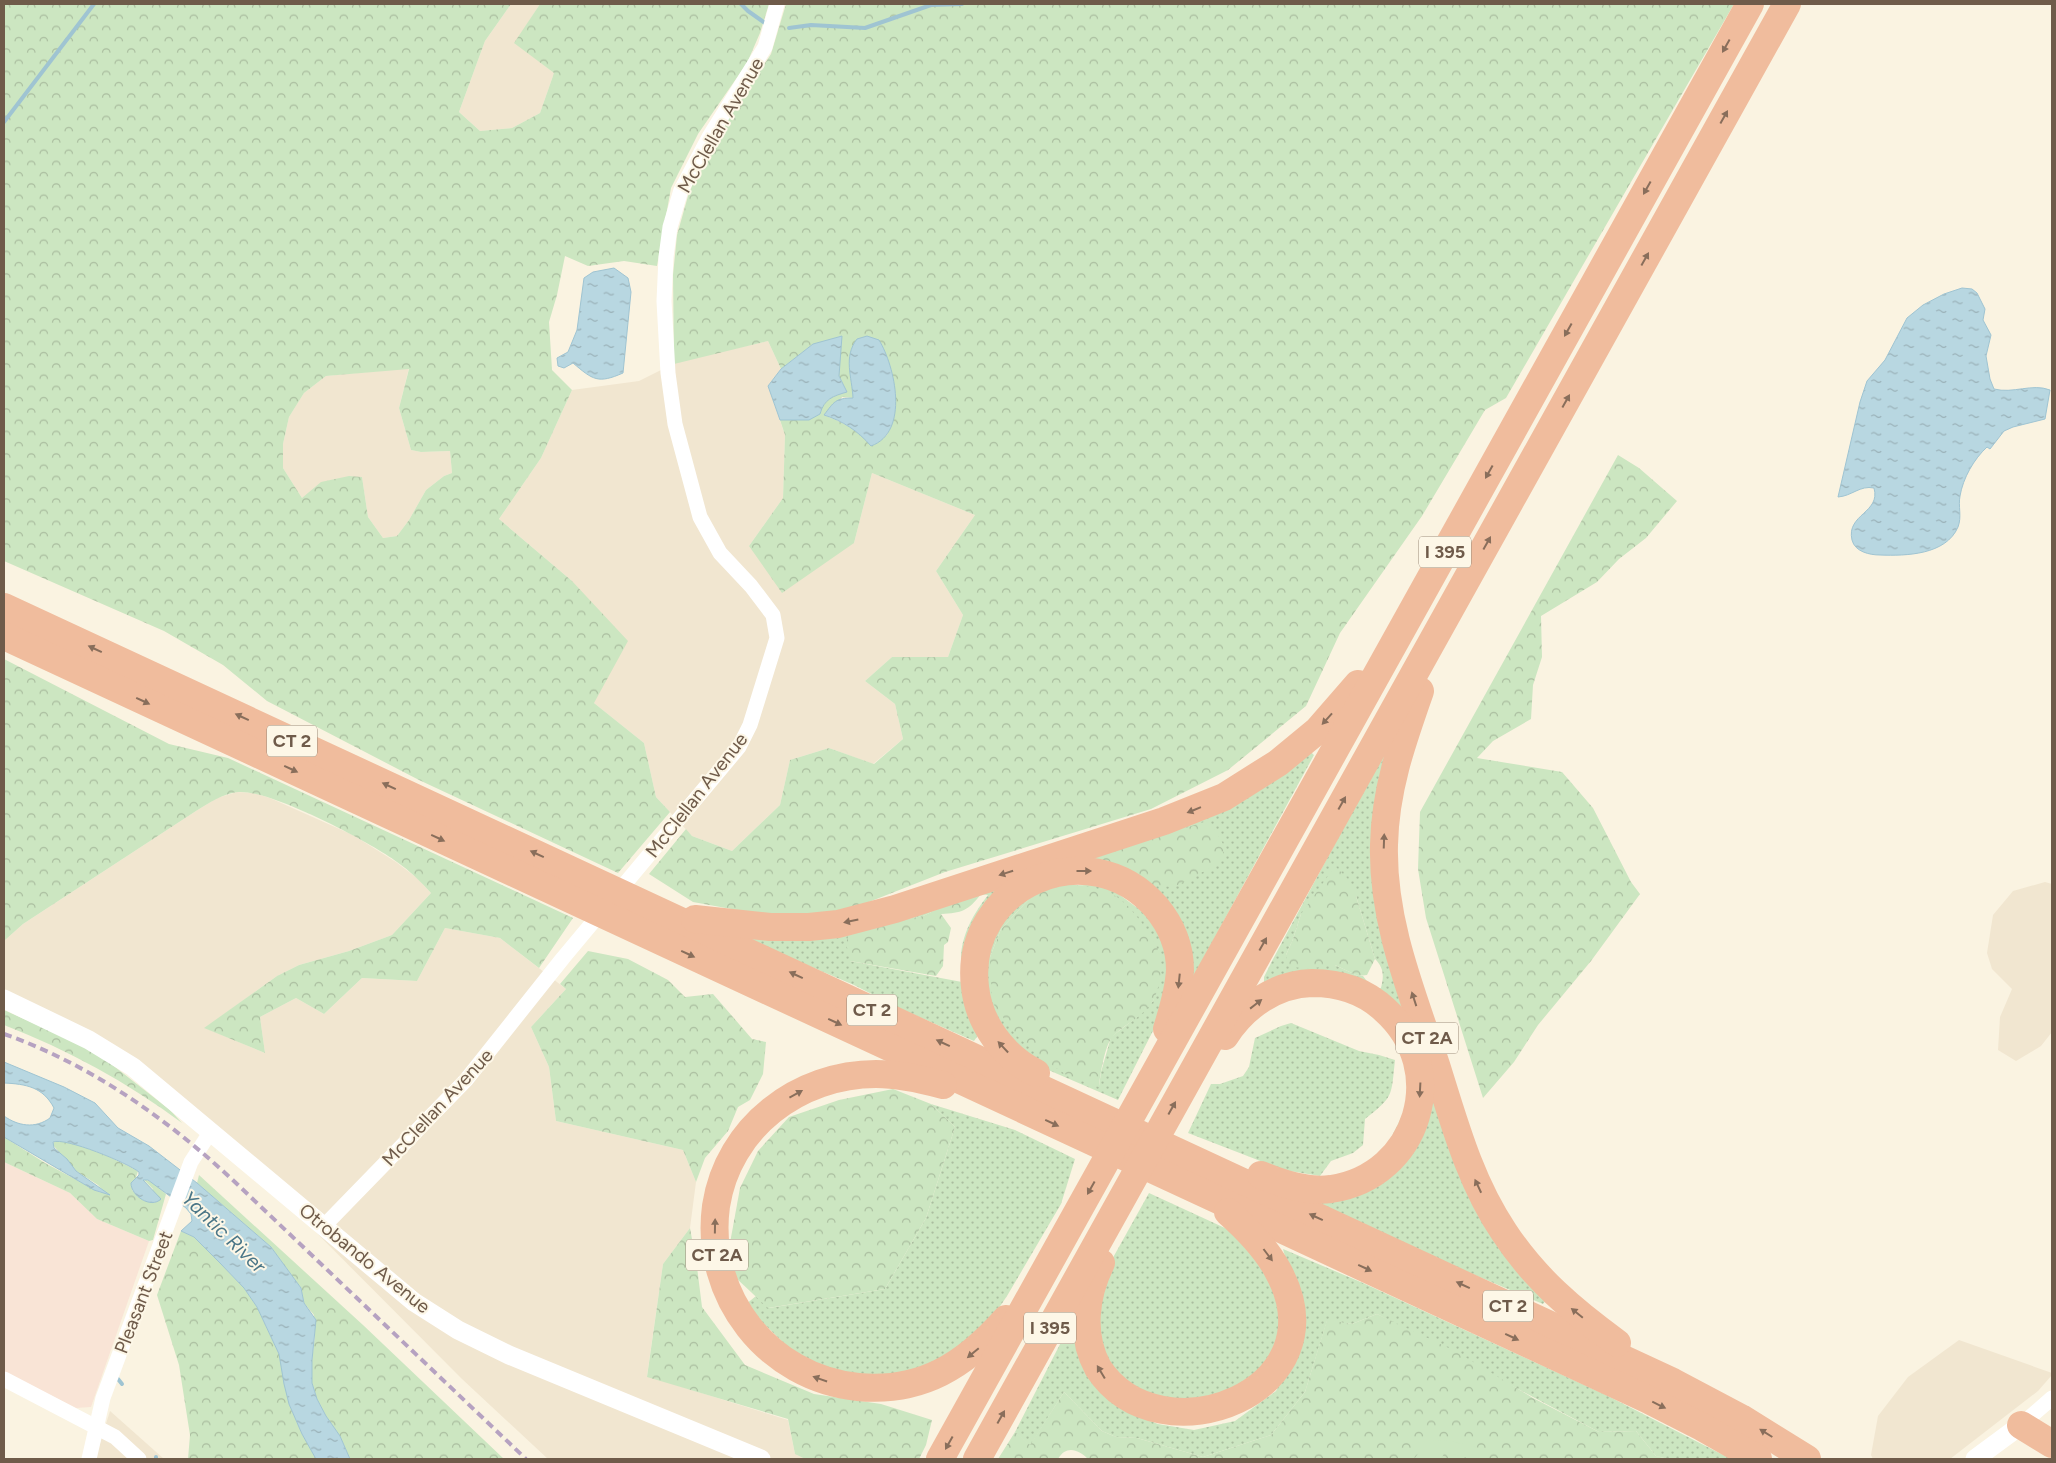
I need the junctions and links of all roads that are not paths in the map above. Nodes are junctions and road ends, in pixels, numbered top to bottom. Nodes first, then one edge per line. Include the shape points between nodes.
1 (777, 4) edge
2 (1750, 4) edge
3 (1787, 4) edge
4 (4, 607) edge
5 (1446, 616) junction
6 (1402, 628) junction
7 (4, 636) edge
8 (662, 913) junction
9 (4, 999) edge
10 (1188, 1079) junction
11 (1140, 1099) junction
12 (1086, 1110) junction
13 (1027, 1111) junction
14 (211, 1131) junction
15 (1195, 1160) junction
16 (1209, 1196) junction
17 (1123, 1197) junction
18 (324, 1226) junction
19 (1041, 1278) junction
20 (4, 1380) edge
21 (1673, 1382) junction
22 (2052, 1398) edge
23 (2052, 1410) edge
24 (2020, 1425) junction
25 (96, 1426) junction
26 (2052, 1444) edge
27 (89, 1459) edge
28 (139, 1459) edge
29 (761, 1459) edge
30 (940, 1459) edge
31 (977, 1459) edge
32 (1758, 1459) edge
33 (1807, 1459) edge
34 (1975, 1459) edge

1 - 18 street, McClellan Avenue via 765,47 709,137 681,190 670,227 664,301 675,424 700,517 720,553 773,615 777,638 750,725 739,747 466,1080
2 -> 6 highway, I 395
5 -> 3 highway, I 395
8 -> 4 highway, CT 2
10 -> 5 highway, I 395
21 -> 5 highway, CT 2A via 1567,1305 1530,1268 1499,1225 1468,1161 1393,933 1384,865 1388,795 1401,745
6 -> 8 highway via 1350,693 1308,738 1278,764 1250,782 1194,810 895,909 838,924 770,927
6 - 11 highway, I 395
7 -> 13 highway, CT 2
12 -> 8 highway, CT 2
9 - 14 street, Otrobando Avenue via 89,1040 133,1067
10 -> 15 highway via 1253,1006 1278,989 1304,983 1337,985 1374,1000 1407,1036 1420,1072 1418,1108 1408,1137 1384,1166 1359,1181 1342,1187 1317,1189 1283,1184 1254,1173
17 -> 10 highway, I 395
12 -> 11 highway via 1064,1088 1017,1060 996,1040 983,1017 974,981 978,942 995,911 1026,884 1064,872 1101,872 1132,886 1158,910 1174,939 1180,968 1176,997
11 -> 19 highway, I 395
12 - 15 highway, CT 2
13 -> 16 highway, CT 2
19 -> 13 highway, CT 2A via 998,1329 964,1360 917,1381 888,1387 860,1387 832,1383 807,1374 766,1348 732,1299 716,1246 715,1220 720,1188 742,1142 771,1110 814,1084 852,1075 899,1075 959,1089
14 - 18 street, Otrobando Avenue
14 - 25 street, Pleasant Street via 198,1148 188,1171 103,1398
21 -> 15 highway, CT 2
16 -> 17 highway via 1251,1234 1278,1270 1289,1301 1290,1337 1278,1370 1256,1398 1226,1415 1186,1423 1153,1416 1126,1402 1100,1372 1088,1343 1087,1311 1093,1282 1114,1238
16 -> 32 highway, CT 2 via 1647,1399
31 -> 17 highway, I 395
18 - 29 street, Otrobando Avenue via 414,1302 458,1330 509,1355
19 -> 30 highway, I 395
20 - 25 street
33 -> 21 highway, CT 2 via 1741,1418
22 - 24 street
23 - 24 street
24 - 26 highway
24 - 34 street
25 - 27 street, Pleasant Street
25 - 28 street via 115,1437

